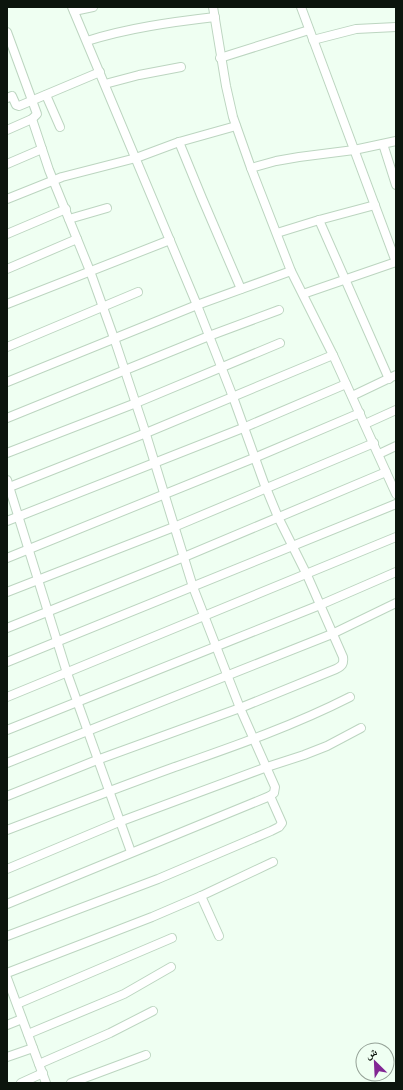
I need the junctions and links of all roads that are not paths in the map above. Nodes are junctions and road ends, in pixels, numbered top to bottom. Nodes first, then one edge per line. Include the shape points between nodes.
1 (93, 7) edge
2 (214, 7) edge
3 (301, 7) edge
4 (73, 9) edge
5 (215, 17) junction
6 (396, 27) edge
7 (309, 30) junction
8 (7, 32) edge
9 (313, 40) junction
10 (87, 41) junction
11 (220, 58) junction
12 (181, 67) dead end
13 (100, 72) junction
14 (105, 84) junction
15 (46, 95) junction
16 (7, 98) edge
17 (33, 100) junction
18 (32, 119) junction
19 (236, 126) junction
20 (60, 127) dead end
21 (7, 130) edge
22 (396, 141) edge
23 (179, 142) junction
24 (383, 144) junction
25 (42, 149) junction
26 (354, 150) junction
27 (136, 158) junction
28 (7, 164) edge
29 (251, 168) junction
30 (53, 180) junction
31 (396, 185) edge
32 (7, 199) edge
33 (375, 205) junction
34 (107, 208) dead end
35 (66, 209) junction
36 (69, 219) junction
37 (319, 220) junction
38 (277, 233) junction
39 (7, 234) edge
40 (77, 239) junction
41 (170, 240) junction
42 (396, 262) edge
43 (7, 269) edge
44 (90, 271) junction
45 (291, 271) junction
46 (345, 280) junction
47 (241, 289) junction
48 (138, 292) dead end
49 (303, 294) junction
50 (7, 304) edge
51 (197, 305) junction
52 (103, 308) junction
53 (278, 310) dead end
54 (209, 336) junction
55 (114, 338) junction
56 (280, 343) dead end
57 (7, 347) edge
58 (333, 355) junction
59 (221, 367) junction
60 (125, 372) junction
61 (392, 377) edge
62 (7, 382) edge
63 (346, 384) junction
64 (352, 396) junction
65 (232, 397) junction
66 (136, 403) junction
67 (396, 410) edge
68 (360, 413) junction
69 (7, 418) edge
70 (365, 424) junction
71 (243, 428) junction
72 (146, 433) junction
73 (374, 442) junction
74 (396, 446) edge
75 (7, 453) edge
76 (379, 454) junction
77 (254, 458) junction
78 (154, 464) junction
79 (386, 472) junction
80 (394, 483) edge
81 (8, 485) edge
82 (266, 488) junction
83 (396, 494) edge
84 (164, 495) junction
85 (396, 504) edge
86 (18, 516) junction
87 (278, 517) junction
88 (7, 521) edge
89 (174, 527) junction
90 (396, 538) edge
91 (293, 547) junction
92 (29, 550) junction
93 (184, 557) junction
94 (7, 558) edge
95 (396, 572) edge
96 (307, 575) junction
97 (38, 580) junction
98 (193, 587) junction
99 (7, 592) edge
100 (396, 603) edge
101 (320, 605) junction
102 (48, 612) junction
103 (205, 616) junction
104 (7, 628) edge
105 (332, 634) junction
106 (57, 642) junction
107 (217, 647) junction
108 (7, 662) edge
109 (67, 673) junction
110 (228, 675) junction
111 (7, 697) edge
112 (350, 697) dead end
113 (77, 702) junction
114 (240, 708) junction
115 (361, 728) dead end
116 (7, 730) edge
117 (87, 732) junction
118 (254, 739) junction
119 (97, 760) junction
120 (7, 762) edge
121 (266, 767) junction
122 (108, 792) junction
123 (7, 796) edge
124 (270, 796) junction
125 (119, 822) junction
126 (7, 830) edge
127 (131, 852) junction
128 (273, 862) dead end
129 (7, 869) edge
130 (201, 896) junction
131 (7, 904) edge
132 (7, 936) edge
133 (219, 936) dead end
134 (172, 938) dead end
135 (171, 967) dead end
136 (7, 973) edge
137 (7, 978) edge
138 (9, 991) edge
139 (16, 1004) junction
140 (153, 1011) dead end
141 (22, 1019) junction
142 (7, 1024) edge
143 (28, 1034) junction
144 (33, 1048) junction
145 (146, 1055) dead end
146 (7, 1057) edge
147 (39, 1064) junction
148 (43, 1074) junction
149 (21, 1083) edge
150 (46, 1083) edge
151 (70, 1083) edge

1 - 4 street
2 - 5 street
3 - 7 street
4 - 10 street
5 - 10 street via 152,26
5 - 11 street
6 - 9 street via 356,29
7 - 9 street
7 - 11 street
8 - 17 street
9 - 26 street
10 - 13 street
11 - 19 street
12 - 14 street
13 - 14 street
13 - 15 street
14 - 27 street
15 - 17 street
15 - 20 street
16 - 17 street via 12,96 18,106
17 - 18 street via 37,114
18 - 21 street
18 - 25 street
19 - 23 street
19 - 29 street
22 - 24 street
23 - 27 street
23 - 47 street
24 - 26 street
24 - 31 street
25 - 28 street
25 - 30 street
26 - 29 street via 299,157
26 - 33 street
27 - 30 street
27 - 41 street
29 - 38 street
30 - 32 street
30 - 35 street
33 - 37 street
33 - 42 street
34 - 36 street
35 - 36 street
35 - 39 street
36 - 40 street
37 - 38 street
37 - 46 street
38 - 45 street
40 - 43 street
40 - 44 street
41 - 44 street
41 - 51 street
42 - 46 street
44 - 50 street
44 - 52 street
45 - 47 street
45 - 49 street
46 - 49 street
46 - 61 street
47 - 51 street
48 - 52 street
49 - 58 street
51 - 54 street
51 - 55 street
52 - 55 street
52 - 57 street
53 - 54 street
54 - 59 street
54 - 60 street
55 - 60 street
55 - 62 street
56 - 59 street
58 - 63 street
58 - 65 street
59 - 65 street
59 - 66 street
60 - 66 street
60 - 69 street
61 - 64 street
63 - 64 street
63 - 71 street
64 - 68 street
65 - 71 street
65 - 72 street
66 - 72 street
66 - 75 street
67 - 70 street
68 - 70 street
68 - 77 street
70 - 73 street
71 - 77 street
71 - 78 street
72 - 78 street
72 - 81 street
73 - 76 street
73 - 82 street
74 - 76 street
76 - 79 street
77 - 82 street
77 - 84 street
78 - 84 street
78 - 86 street
79 - 80 street
79 - 87 street
80 - 83 street
81 - 86 street
82 - 87 street
82 - 89 street
84 - 89 street
84 - 92 street
85 - 91 street
86 - 88 street
86 - 92 street
87 - 91 street
87 - 93 street
89 - 93 street
89 - 97 street
90 - 96 street
91 - 96 street
91 - 98 street
92 - 94 street
92 - 97 street
93 - 98 street
93 - 102 street
95 - 101 street
96 - 101 street
96 - 103 street
97 - 99 street
97 - 102 street
98 - 103 street
98 - 106 street
100 - 105 street
101 - 105 street
101 - 107 street
102 - 104 street
102 - 106 street
103 - 107 street
103 - 109 street
105 - 110 street
105 - 114 street via 343,657 342,665
106 - 108 street
106 - 109 street
107 - 110 street
107 - 113 street
109 - 111 street
109 - 113 street
110 - 114 street
110 - 117 street
112 - 118 street via 317,714
113 - 116 street
113 - 117 street
114 - 118 street
114 - 119 street
115 - 121 street via 327,746
117 - 119 street
117 - 120 street
118 - 121 street
118 - 122 street
119 - 122 street
119 - 123 street
121 - 124 street via 275,787 274,793
121 - 125 street
122 - 125 street
122 - 126 street
124 - 127 street
124 - 132 street via 282,823 280,827 158,879
125 - 127 street
125 - 129 street
127 - 131 street
128 - 130 street
130 - 133 street
130 - 136 street
134 - 139 street
135 - 143 street via 124,994
137 - 138 street
138 - 139 street
139 - 141 street
140 - 147 street
141 - 142 street
141 - 143 street
143 - 144 street
144 - 146 street
144 - 147 street
145 - 151 street
147 - 148 street
148 - 149 street
148 - 150 street

